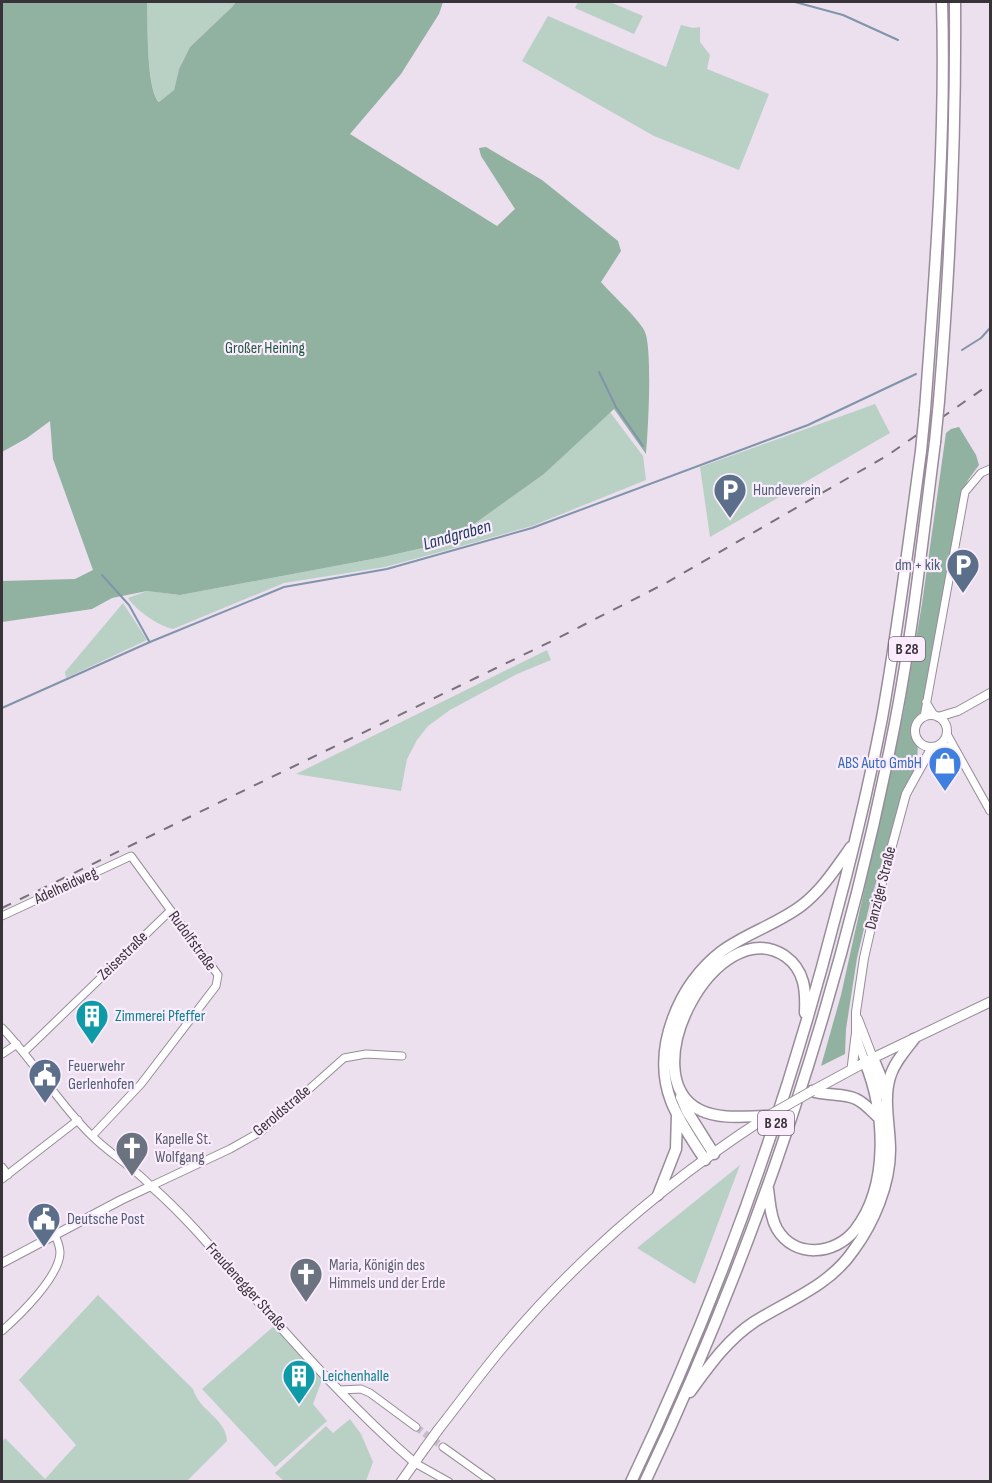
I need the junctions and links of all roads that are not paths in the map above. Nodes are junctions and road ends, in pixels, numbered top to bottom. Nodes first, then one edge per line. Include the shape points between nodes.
1 (942, 2) edge
2 (955, 2) edge
3 (990, 470) edge
4 (990, 693) edge
5 (926, 702) junction
6 (958, 711) junction
7 (936, 716) junction
8 (924, 717) junction
9 (946, 730) junction
10 (921, 743) junction
11 (936, 745) junction
12 (954, 749) junction
13 (920, 768) junction
14 (990, 811) edge
15 (855, 842) junction
16 (131, 856) joint
17 (170, 911) junction
18 (2, 916) edge
19 (990, 1002) edge
20 (856, 1012) junction
21 (2, 1028) edge
22 (804, 1033) junction
23 (855, 1036) junction
24 (914, 1039) junction
25 (17, 1044) junction
26 (24, 1052) junction
27 (2, 1054) edge
28 (402, 1056) dead end
29 (869, 1060) junction
30 (852, 1069) junction
31 (679, 1090) junction
32 (820, 1090) junction
33 (677, 1114) junction
34 (883, 1114) junction
35 (768, 1116) junction
36 (78, 1119) junction
37 (92, 1136) junction
38 (709, 1157) junction
39 (2, 1167) edge
40 (4, 1177) edge
41 (768, 1185) junction
42 (152, 1186) junction
43 (658, 1195) junction
44 (55, 1235) junction
45 (2, 1263) edge
46 (2, 1331) edge
47 (339, 1390) junction
48 (681, 1404) junction
49 (416, 1427) tunnel mouth
50 (443, 1447) tunnel mouth
51 (415, 1463) junction
52 (401, 1482) edge
53 (449, 1482) edge
54 (492, 1482) edge
55 (631, 1482) edge
56 (645, 1482) edge

1 - 15 highway, B 28, bridge via 941,143 926,410 891,663
2 - 41 highway, B 28, bridge via 948,295 916,593 896,713 866,852 817,1036
3 - 5 street, Danziger Straße via 981,473 965,492
4 - 6 street
5 - 7 street
5 - 8 street, Danziger Straße
6 - 7 street
6 - 9 street, Danziger Straße
7 - 8 street
7 - 9 street
8 - 10 street, Danziger Straße via 915,729
9 - 11 street, Danziger Straße
9 - 12 street
10 - 11 street
10 - 13 street, Danziger Straße
11 - 12 street
11 - 13 street, Danziger Straße
12 - 14 street
13 - 20 street, Danziger Straße via 898,820 864,958
15 - 22 highway, B 28
15 - 33 highway via 817,892 780,920 724,949 685,992 669,1030 664,1063 666,1083
16 - 17 street, Rudolfstraße
16 - 18 street, Adelheidweg
17 - 26 street, Zeisestraße
17 - 37 street, Rudolfstraße via 217,973 217,983 141,1084
19 - 24 main road
20 - 23 street, Danziger Straße
20 - 29 street, Danziger Straße
21 - 25 street
22 - 31 highway via 806,991 796,966 779,952 762,948 733,957 712,973 687,1010 675,1054
22 - 55 highway, B 28 via 736,1233 664,1412
23 - 29 street, Danziger Straße
23 - 30 main road
24 - 29 main road
24 - 34 highway via 890,1077
25 - 26 street
25 - 27 street
26 - 36 street
28 - 42 street, Geroldstraße via 366,1054 344,1058 262,1131
29 - 30 main road
29 - 34 highway via 880,1075
30 - 32 main road
31 - 35 highway via 709,1113
31 - 38 highway
32 - 34 highway via 856,1098
32 - 35 main road, bridge
33 - 38 highway
33 - 43 highway via 676,1149
34 - 41 highway via 873,1191 856,1228 837,1246 813,1251 788,1241 774,1222
34 - 48 highway via 890,1153 880,1200 853,1252 818,1286 754,1322 730,1341
35 - 38 main road
36 - 37 street
36 - 40 street
37 - 42 street
38 - 43 main road
39 - 40 street
41 - 48 highway, B 28
42 - 44 street, Geroldstraße
42 - 47 street, Freudenegger Straße
43 - 51 main road, bridge via 565,1279 504,1346
44 - 45 street, Geroldstraße
44 - 46 street via 60,1250 56,1268 30,1305
47 - 49 street via 361,1389 370,1393
47 - 51 street, Freudenegger Straße
48 - 56 highway, B 28
50 - 54 street
51 - 52 main road
51 - 53 street, Freudenegger Straße

